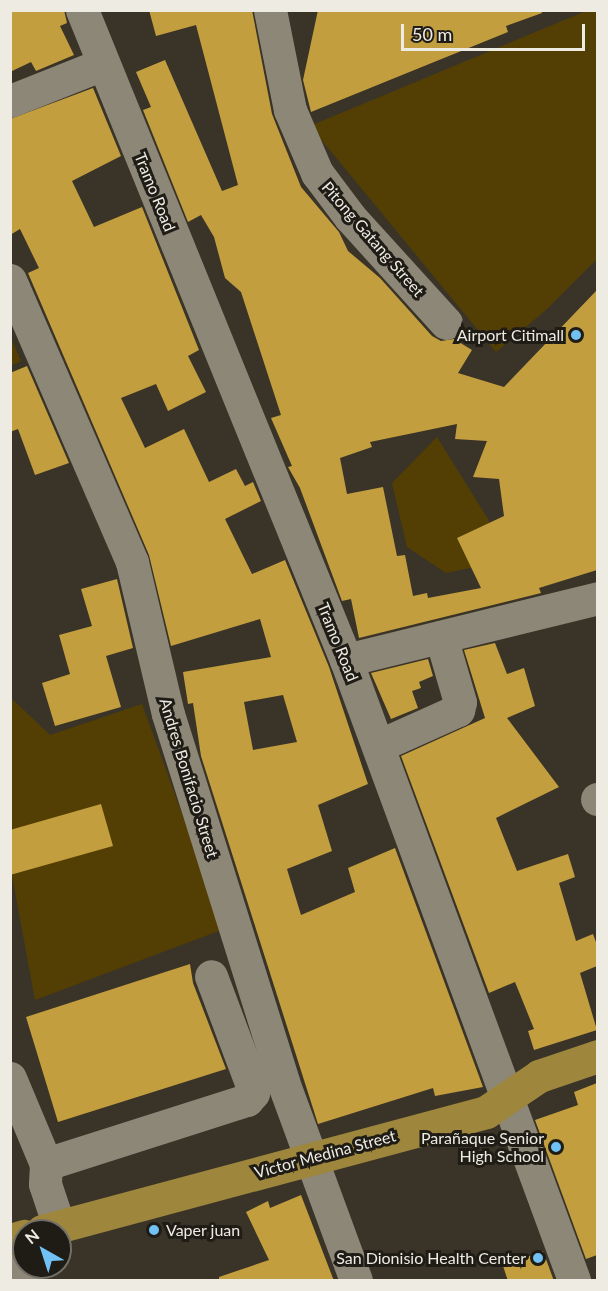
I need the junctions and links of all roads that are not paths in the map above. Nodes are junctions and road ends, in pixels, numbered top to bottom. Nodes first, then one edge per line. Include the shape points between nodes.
1 (82, 10) edge
2 (270, 10) edge
3 (103, 64) junction
4 (10, 100) edge
5 (10, 280) edge
6 (446, 323) dead end
7 (597, 598) edge
8 (441, 637) junction
9 (346, 660) junction
10 (378, 746) junction
11 (211, 976) dead end
12 (597, 1056) edge
13 (10, 1078) edge
14 (508, 1099) junction
15 (309, 1157) junction
16 (46, 1164) junction
17 (34, 1219) edge
18 (72, 1222) edge
19 (356, 1281) edge
20 (574, 1281) edge

1 - 3 street, Tramo Road
2 - 6 street, Pitong Gatang Street via 290,110 317,173 350,217
3 - 4 street
3 - 9 street, Tramo Road
5 - 15 street, Andres Bonifacio Street via 132,562 168,714
7 - 8 street
8 - 9 street
8 - 10 street via 460,702 458,710
9 - 10 street, Tramo Road
10 - 14 street, Tramo Road
11 - 16 street via 251,1083 253,1093 247,1100
12 - 14 main road, Victor Medina Street via 539,1076
13 - 16 street
14 - 15 main road, Victor Medina Street via 486,1112
14 - 20 street, Tramo Road
15 - 18 main road, Victor Medina Street
15 - 19 street, Andres Bonifacio Street
16 - 17 street via 45,1184

